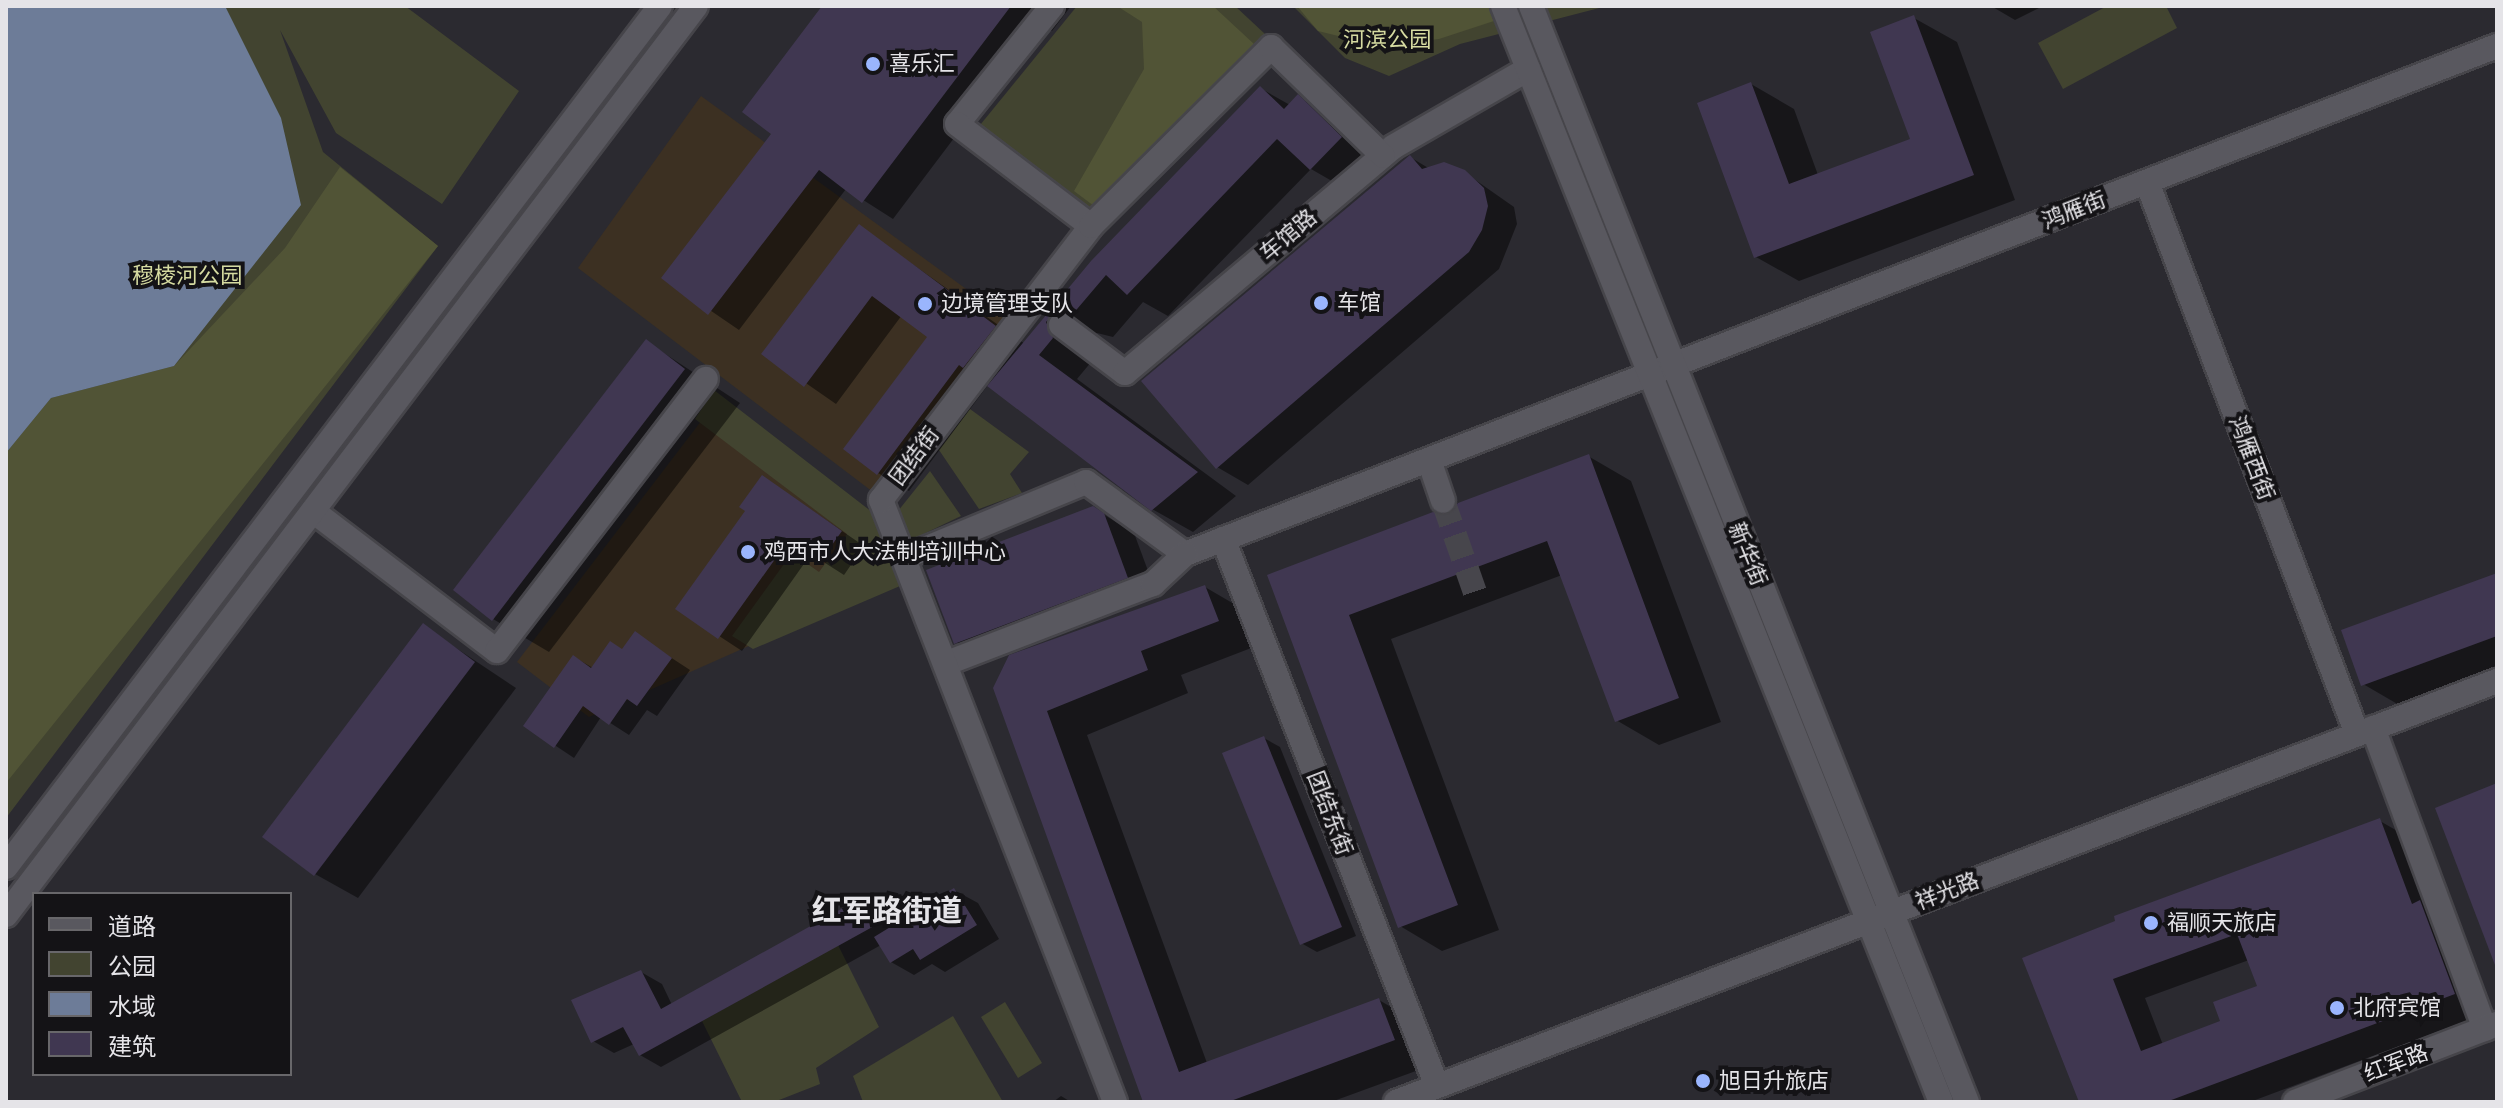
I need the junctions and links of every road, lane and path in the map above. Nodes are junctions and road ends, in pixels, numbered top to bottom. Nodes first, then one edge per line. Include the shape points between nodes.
1 (660, 6) edge
2 (696, 6) edge
3 (1052, 6) edge
4 (1531, 6) edge
5 (1504, 9) edge
6 (2497, 46) edge
7 (1528, 69) junction
8 (1383, 156) junction
9 (2147, 182) junction
10 (1091, 226) junction
11 (1061, 325) dead end
12 (1674, 367) junction
13 (1651, 377) junction
14 (706, 379) dead end
15 (1429, 460) junction
16 (1443, 501) tunnel mouth
17 (313, 511) junction
18 (1223, 539) junction
19 (1185, 554) junction
20 (905, 557) junction
21 (947, 663) junction
22 (2497, 681) edge
23 (2365, 731) junction
24 (6, 867) edge
25 (6, 915) edge
26 (1879, 917) junction
27 (2491, 1026) edge
28 (1437, 1086) junction
29 (1115, 1102) edge
30 (1396, 1102) edge
31 (1941, 1102) edge
32 (1967, 1102) edge
33 (2295, 1102) edge

1 - 24 street
2 - 17 street
3 - 10 street via 957,124
4 - 12 street, 新华街
5 - 7 street, 新华街
6 - 9 street, 鸿雁街
7 - 8 street, 车馆路
7 - 13 street, 新华街
8 - 10 street, 团结街 via 1271,47
8 - 11 street, 车馆路 via 1125,373
9 - 12 street, 鸿雁街
9 - 23 street, 鸿雁西街
10 - 20 street, 团结街 via 881,500
12 - 13 street, 鸿雁街
12 - 26 street, 新华街
13 - 15 street, 鸿雁街
13 - 26 street, 新华街
14 - 17 street via 497,651
15 - 16 street
15 - 18 street, 鸿雁街
17 - 25 street
18 - 19 street, 鸿雁街
18 - 28 street, 团结东街
19 - 20 street via 1086,482
19 - 21 street via 1153,584
20 - 21 street, 团结街
21 - 29 street, 团结街
22 - 23 street, 祥光路
23 - 26 street, 祥光路
23 - 27 street, 鸿雁西街
26 - 28 street, 祥光路
26 - 31 street, 新华街
26 - 32 street, 新华街
27 - 33 street, 红军路
28 - 30 street, 祥光路

